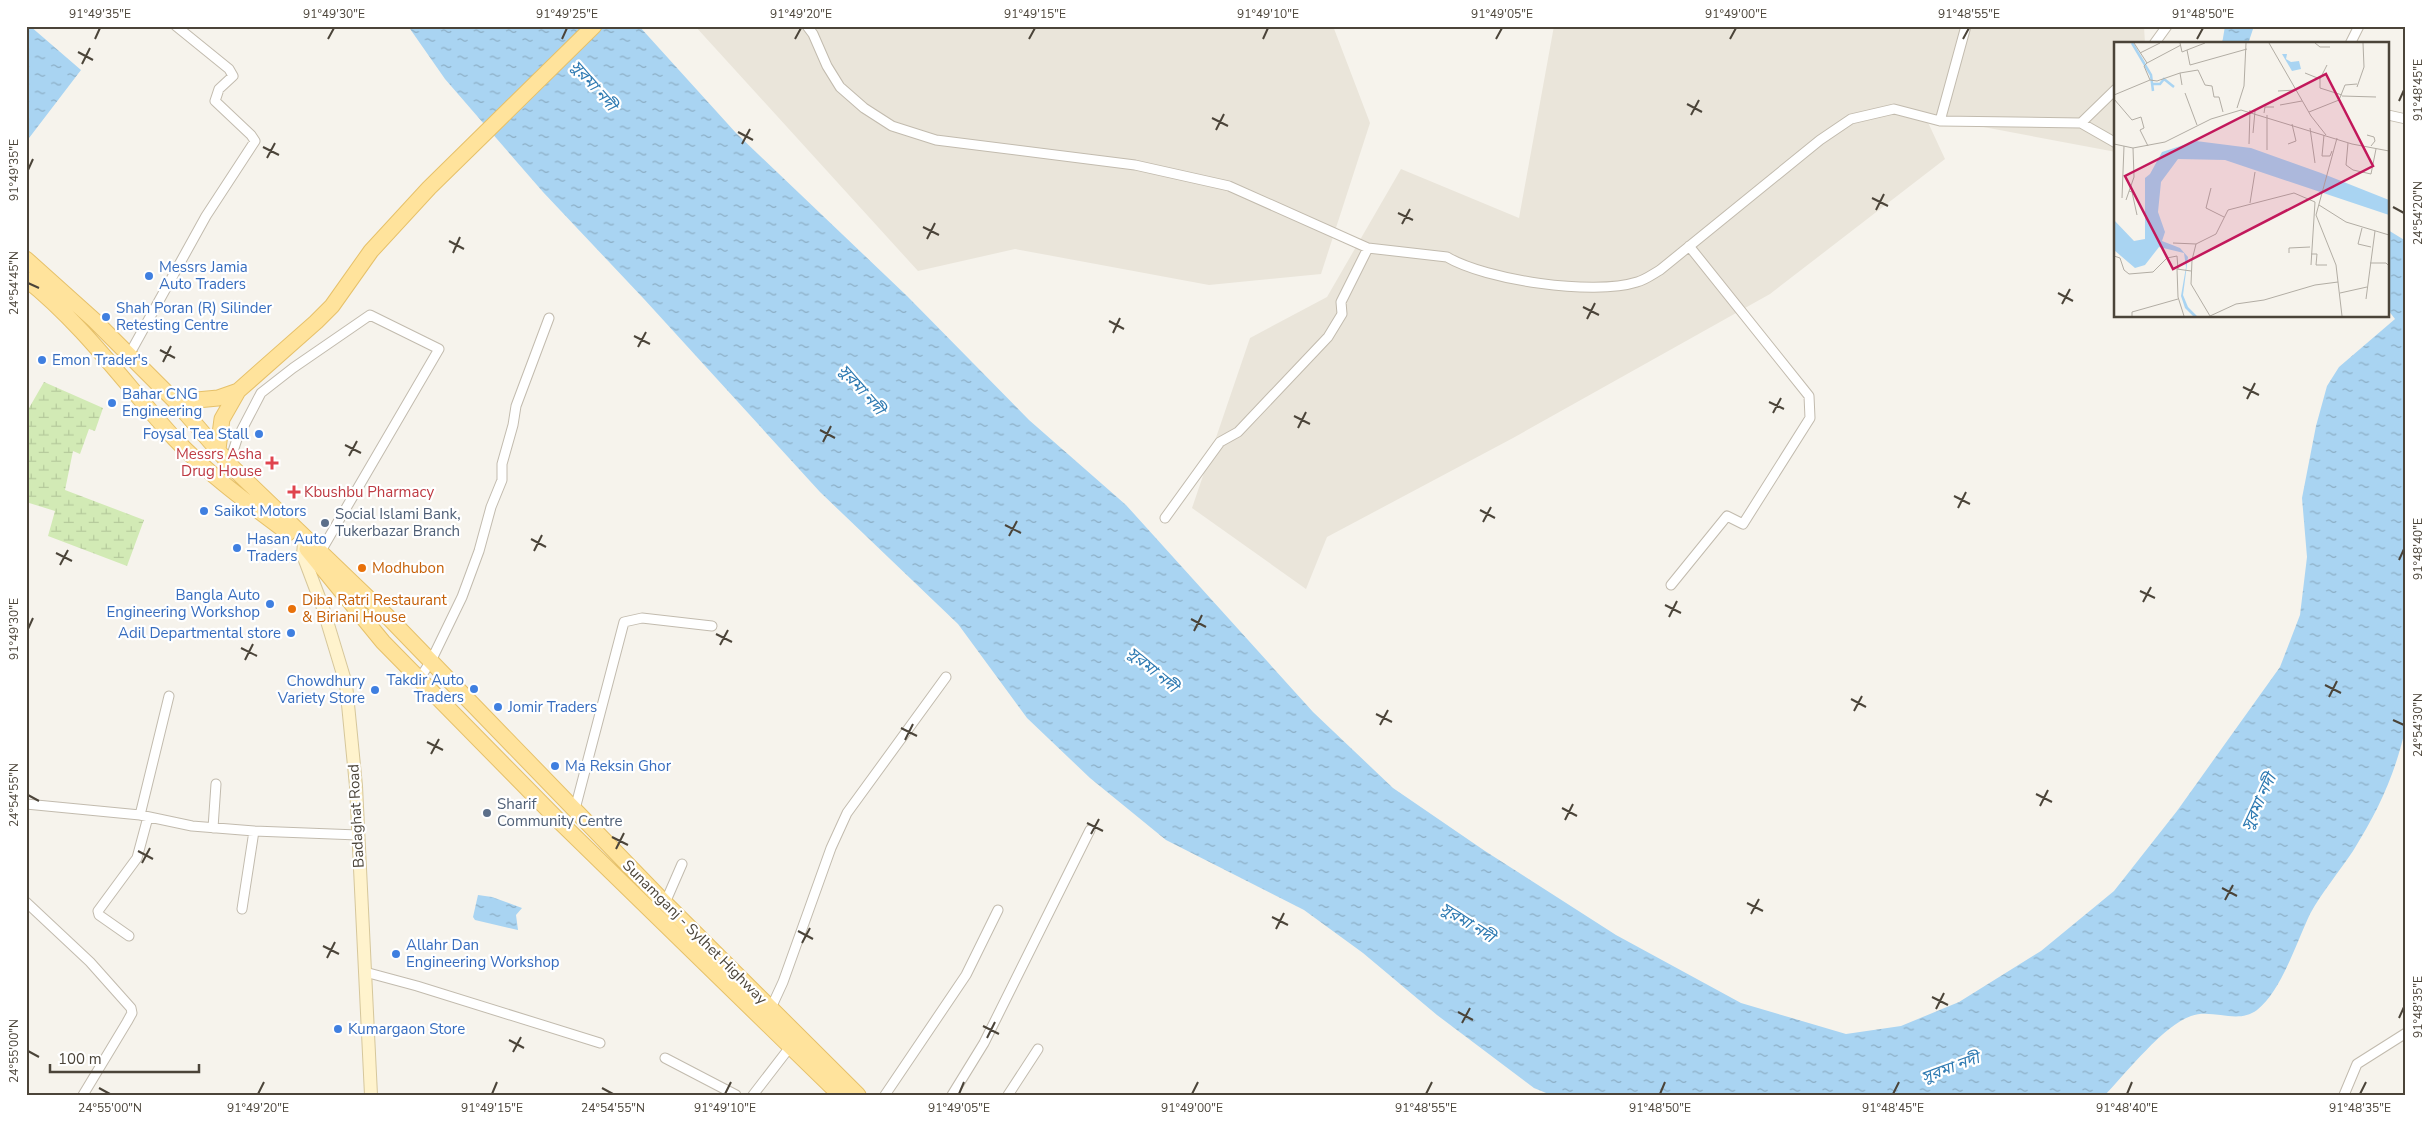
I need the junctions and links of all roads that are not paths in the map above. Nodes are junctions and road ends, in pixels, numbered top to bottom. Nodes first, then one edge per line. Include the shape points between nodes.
1 (176, 26) edge
2 (594, 26) edge
3 (807, 26) edge
4 (1966, 26) edge
5 (2167, 26) edge
6 (2359, 26) edge
7 (2155, 42) edge
8 (2351, 42) edge
9 (2114, 91) edge
10 (2390, 115) edge
11 (2406, 119) edge
12 (1940, 121) junction
13 (2081, 123) junction
14 (2114, 142) edge
15 (1689, 246) junction
16 (1368, 248) junction
17 (26, 259) edge
18 (26, 279) edge
19 (549, 318) dead end
20 (129, 355) junction
21 (238, 391) junction
22 (176, 402) junction
23 (193, 422) junction
24 (175, 438) junction
25 (218, 449) junction
26 (229, 464) junction
27 (1165, 518) dead end
28 (305, 541) junction
29 (321, 551) junction
30 (1671, 585) dead end
31 (712, 626) dead end
32 (398, 627) junction
33 (383, 642) junction
34 (431, 661) junction
35 (946, 677) dead end
36 (420, 678) junction
37 (169, 696) dead end
38 (517, 751) junction
39 (504, 764) junction
40 (216, 784) dead end
41 (26, 804) edge
42 (575, 809) junction
43 (144, 816) junction
44 (213, 828) junction
45 (1090, 830) dead end
46 (254, 831) junction
47 (358, 835) junction
48 (682, 864) dead end
49 (26, 902) edge
50 (665, 903) junction
51 (242, 909) dead end
52 (998, 910) dead end
53 (129, 936) dead end
54 (365, 972) junction
55 (771, 1008) junction
56 (2406, 1033) edge
57 (600, 1043) dead end
58 (790, 1047) junction
59 (1038, 1049) dead end
60 (665, 1058) dead end
61 (83, 1095) edge
62 (371, 1095) edge
63 (736, 1095) edge
64 (753, 1095) edge
65 (840, 1095) edge
66 (858, 1095) edge
67 (884, 1095) edge
68 (952, 1095) edge
69 (1008, 1095) edge
70 (2344, 1095) edge

1 - 20 street via 229,69 233,76 219,89 215,101 255,141 206,216
2 - 21 main road via 429,188 371,251 332,306
3 - 16 street via 840,87 892,126 936,140 1135,165 1229,186
4 - 12 street
5 - 7 street
6 - 8 street
9 - 13 street
10 - 11 street
12 - 13 street
12 - 15 street via 1894,109 1851,119 1820,140
13 - 14 street
15 - 16 street via 1660,270 1638,282 1612,287 1534,282 1507,277 1447,257
15 - 30 street via 1809,396 1810,418 1743,524 1727,516
16 - 27 street via 1341,302 1342,314 1328,337 1238,432 1220,442
17 - 20 main road, Sunamganj - Sylhet Highway
18 - 24 main road, Sunamganj - Sylhet Highway via 60,308
19 - 34 street via 516,406 502,464 502,480 479,551 462,597
20 - 22 main road, Sunamganj - Sylhet Highway
21 - 22 main road via 218,398
21 - 25 main road via 222,419
22 - 23 main road, Sunamganj - Sylhet Highway
23 - 24 main road
23 - 25 main road, Sunamganj - Sylhet Highway
24 - 28 main road, Sunamganj - Sylhet Highway via 207,471
25 - 26 main road, Sunamganj - Sylhet Highway
26 - 28 main road, Sunamganj - Sylhet Highway
26 - 29 street via 237,439 261,392 370,315 439,349
28 - 29 main road, Sunamganj - Sylhet Highway
28 - 33 main road, Sunamganj - Sylhet Highway
28 - 47 main road, Badaghat Road via 303,555 346,684
29 - 32 main road, Sunamganj - Sylhet Highway
31 - 42 street via 642,618 624,622
32 - 33 main road
32 - 34 main road, Sunamganj - Sylhet Highway
33 - 36 main road, Sunamganj - Sylhet Highway
34 - 36 street
34 - 38 main road, Sunamganj - Sylhet Highway
35 - 55 street via 847,812
36 - 39 main road, Sunamganj - Sylhet Highway
37 - 43 street
38 - 39 main road
38 - 42 main road, Sunamganj - Sylhet Highway
39 - 58 main road, Sunamganj - Sylhet Highway
40 - 44 street
41 - 43 street
42 - 50 main road, Sunamganj - Sylhet Highway
43 - 44 street
43 - 53 street via 137,858 98,912
44 - 46 street
45 - 68 street via 984,1043
46 - 47 street
46 - 51 street
47 - 54 main road, Badaghat Road
48 - 50 street
49 - 61 street via 90,962 131,1008 127,1022
50 - 55 main road, Sunamganj - Sylhet Highway
52 - 67 street via 966,976
54 - 57 street
54 - 62 main road, Badaghat Road
55 - 66 main road, Sunamganj - Sylhet Highway
56 - 70 street via 2357,1064
58 - 64 street
58 - 65 main road, Sunamganj - Sylhet Highway
59 - 69 street
60 - 63 street

